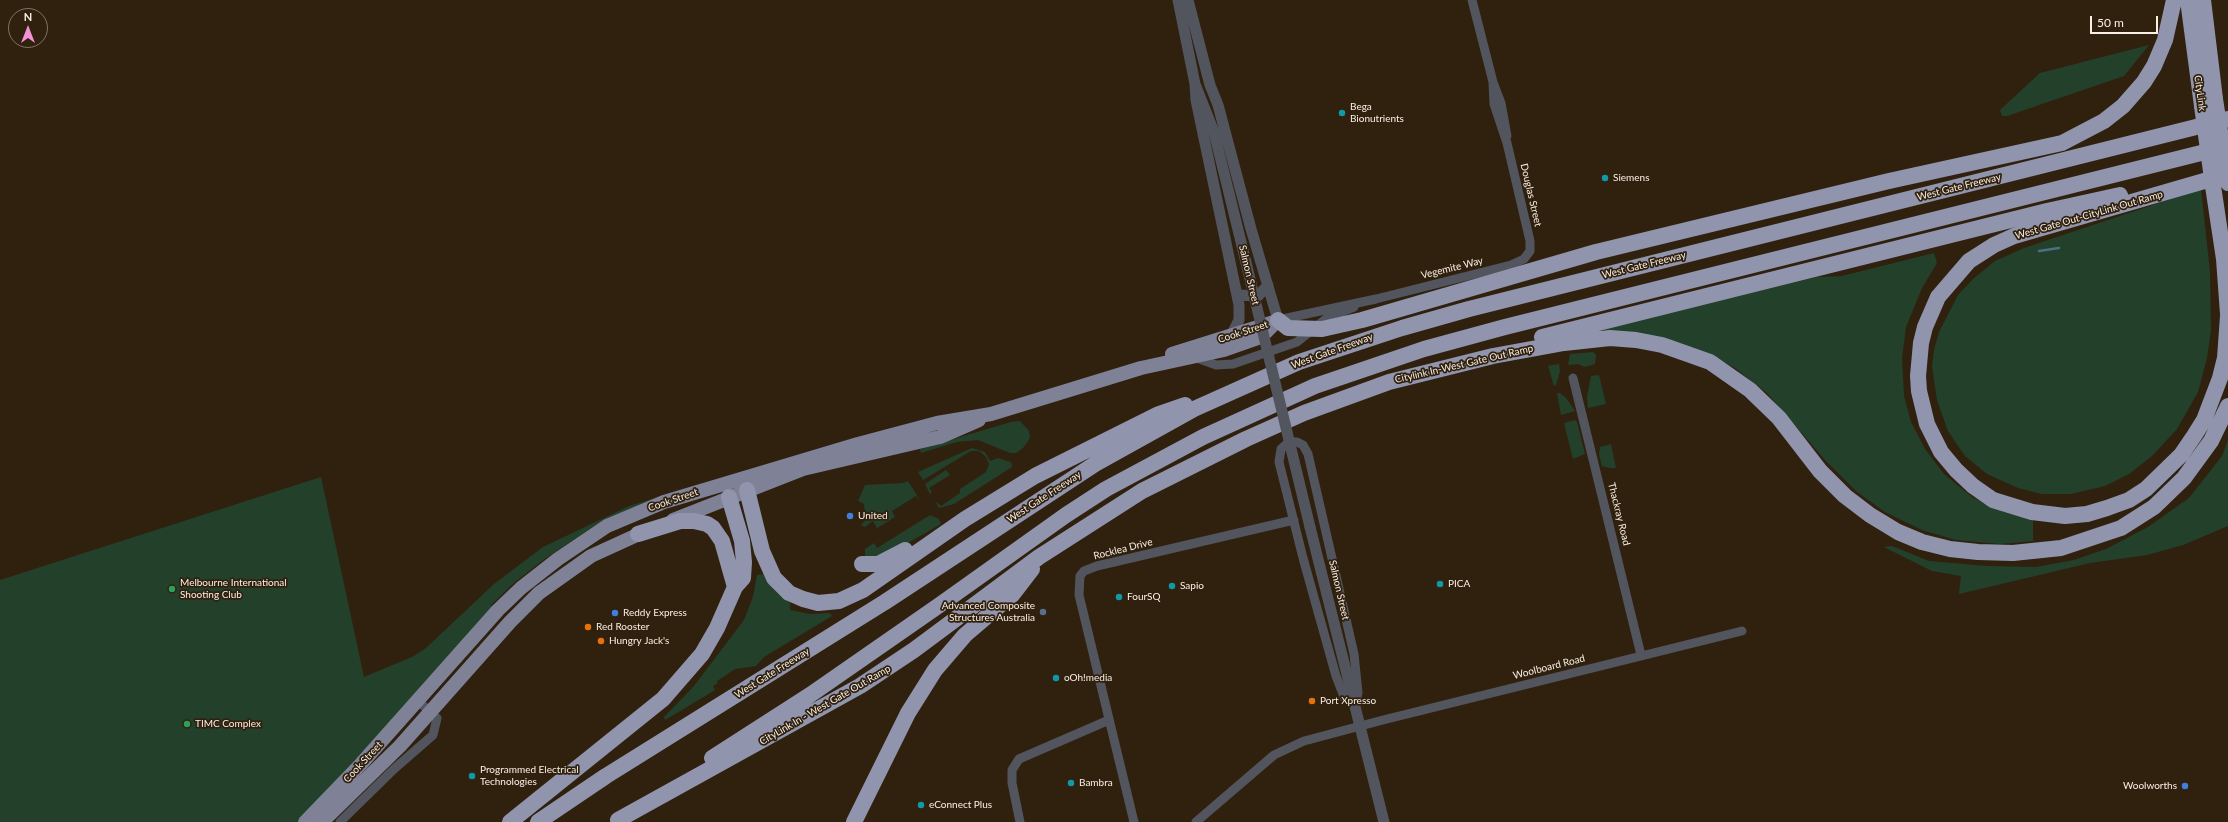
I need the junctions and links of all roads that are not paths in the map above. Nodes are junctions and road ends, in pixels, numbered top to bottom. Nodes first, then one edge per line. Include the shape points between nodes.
1 (1178, 0) edge
2 (1188, 0) edge
3 (1472, 0) edge
4 (2174, 0) edge
5 (2188, 0) edge
6 (2203, 0) edge
7 (1195, 84) junction
8 (1210, 85) junction
9 (2209, 102) junction
10 (2228, 119) edge
11 (1214, 132) junction
12 (2228, 146) edge
13 (2228, 170) edge
14 (2228, 174) edge
15 (2223, 184) edge
16 (1731, 220) junction
17 (1530, 251) joint
18 (1268, 285) junction
19 (1238, 295) junction
20 (1376, 299) junction
21 (2228, 315) edge
22 (1278, 320) junction
23 (1313, 330) junction
24 (1231, 336) junction
25 (1336, 348) junction
26 (1268, 352) joint
27 (1193, 358) junction
28 (1141, 368) junction
29 (1573, 378) dead end
30 (1389, 382) junction
31 (1247, 385) junction
32 (2228, 406) edge
33 (745, 484) junction
34 (727, 490) junction
35 (965, 519) junction
36 (1294, 520) junction
37 (638, 534) junction
38 (1039, 557) junction
39 (862, 564) dead end
40 (735, 587) junction
41 (1742, 631) dead end
42 (1641, 655) junction
43 (417, 700) junction
44 (1355, 705) junction
45 (431, 711) junction
46 (1109, 720) junction
47 (1361, 726) junction
48 (601, 748) junction
49 (616, 821) edge
50 (305, 822) edge
51 (322, 822) edge
52 (340, 822) edge
53 (498, 822) edge
54 (510, 822) edge
55 (538, 822) edge
56 (854, 822) edge
57 (1020, 822) edge
58 (1134, 822) edge
59 (1196, 822) edge
60 (1384, 822) edge

1 - 7 street, Salmon Street
2 - 8 street, Salmon Street
3 - 17 street, Douglas Street via 1493,82 1504,112 1507,143 1530,237
4 - 16 highway via 2166,40 2144,82 2123,106 2075,138 2047,147 1918,174
5 - 9 highway, CityLink
6 - 9 highway, CityLink
7 - 11 street, Salmon Street
7 - 19 street, Salmon Street via 1196,100
8 - 11 street, Salmon Street
8 - 18 street, Salmon Street via 1218,105
9 - 15 highway, CityLink, bridge
10 - 25 highway, West Gate Freeway via 1469,309
11 - 44 street, Salmon Street, bridge
12 - 49 highway via 1505,327 1410,354 1315,386 1203,437 1106,489 810,695
13 - 30 highway via 2039,212 1765,283 1612,319 1451,361
14 - 21 highway, West Gate Out-CityLink Out Ramp via 2014,236 1969,261 1938,298 1921,343 1919,391 1928,424 1941,452 1956,470 1972,486 1993,500 2032,512 2065,516 2087,514 2107,508 2129,500 2146,489 2181,455 2194,436 2207,413 2220,378 2225,358
15 - 21 highway, West Gate Out-CityLink Out Ramp
16 - 23 highway via 1549,265 1362,320
16 - 25 highway via 1563,267 1394,322
17 - 20 street, Vegemite Way via 1516,264
18 - 19 street via 1258,296
18 - 22 street, Salmon Street
19 - 24 street, Salmon Street via 1240,317
20 - 22 street, Vegemite Way
20 - 23 street, Vegemite Way via 1330,316
22 - 23 highway via 1288,328
22 - 24 main road, Cook Street
22 - 27 main road, Cook Street via 1267,333 1252,342
23 - 26 street, Vegemite Way via 1298,342
24 - 28 main road, Cook Street via 1170,354
25 - 31 highway, West Gate Freeway
26 - 27 street, Cook Street via 1225,366
27 - 28 main road, Cook Street
28 - 33 main road, Cook Street via 938,430
29 - 42 street, Thackray Road
30 - 32 highway, Citylink In-West Gate Out Ramp via 1493,356 1564,342 1610,338 1662,345 1710,362 1750,390 1779,418 1820,470 1845,496 1870,515 1898,532 1922,542 1950,549 1992,553 2061,548 2121,528 2154,507 2184,478 2211,441
30 - 38 highway, Citylink In-West Gate Out Ramp via 1304,413 1246,438 1142,491
31 - 35 highway via 1159,414 1036,476
31 - 55 highway, West Gate Freeway via 1194,409 1095,464 885,602 606,776
33 - 34 main road, Cook Street
33 - 35 highway via 770,572 789,593 818,603 839,601 856,594
34 - 37 main road, Cook Street
34 - 40 highway via 742,541 744,562 742,578
34 - 43 main road, Cook Street via 636,512 607,526 571,550 521,588 498,610
35 - 39 highway via 941,529 882,562
36 - 44 street, Salmon Street via 1336,676 1345,699
36 - 44 street, Salmon Street via 1279,457 1283,446 1293,442 1303,445 1307,451 1324,522 1354,654 1358,693
36 - 46 street, Rocklea Drive via 1084,571 1080,576 1079,595
37 - 40 highway via 680,522 694,521 707,524 722,541
37 - 45 main road, Cook Street via 591,556 539,593
38 - 49 highway, CityLink In - West Gate Out Ramp via 914,650 860,686
38 - 56 highway via 1012,595 965,635 935,670 908,713
40 - 48 highway via 731,600 702,654 683,677 654,707
41 - 42 street, Woolboard Road
42 - 47 street, Woolboard Road
43 - 45 street
43 - 50 main road, Cook Street via 361,764
44 - 47 street, Salmon Street
45 - 51 main road, Cook Street via 378,768
45 - 52 street via 437,718 436,731 431,738 394,769
46 - 57 street via 1019,759 1012,770 1012,783
46 - 58 street, Rocklea Drive
47 - 59 street via 1284,749 1262,764
47 - 60 street, Salmon Street
48 - 53 highway via 586,751
48 - 54 highway

